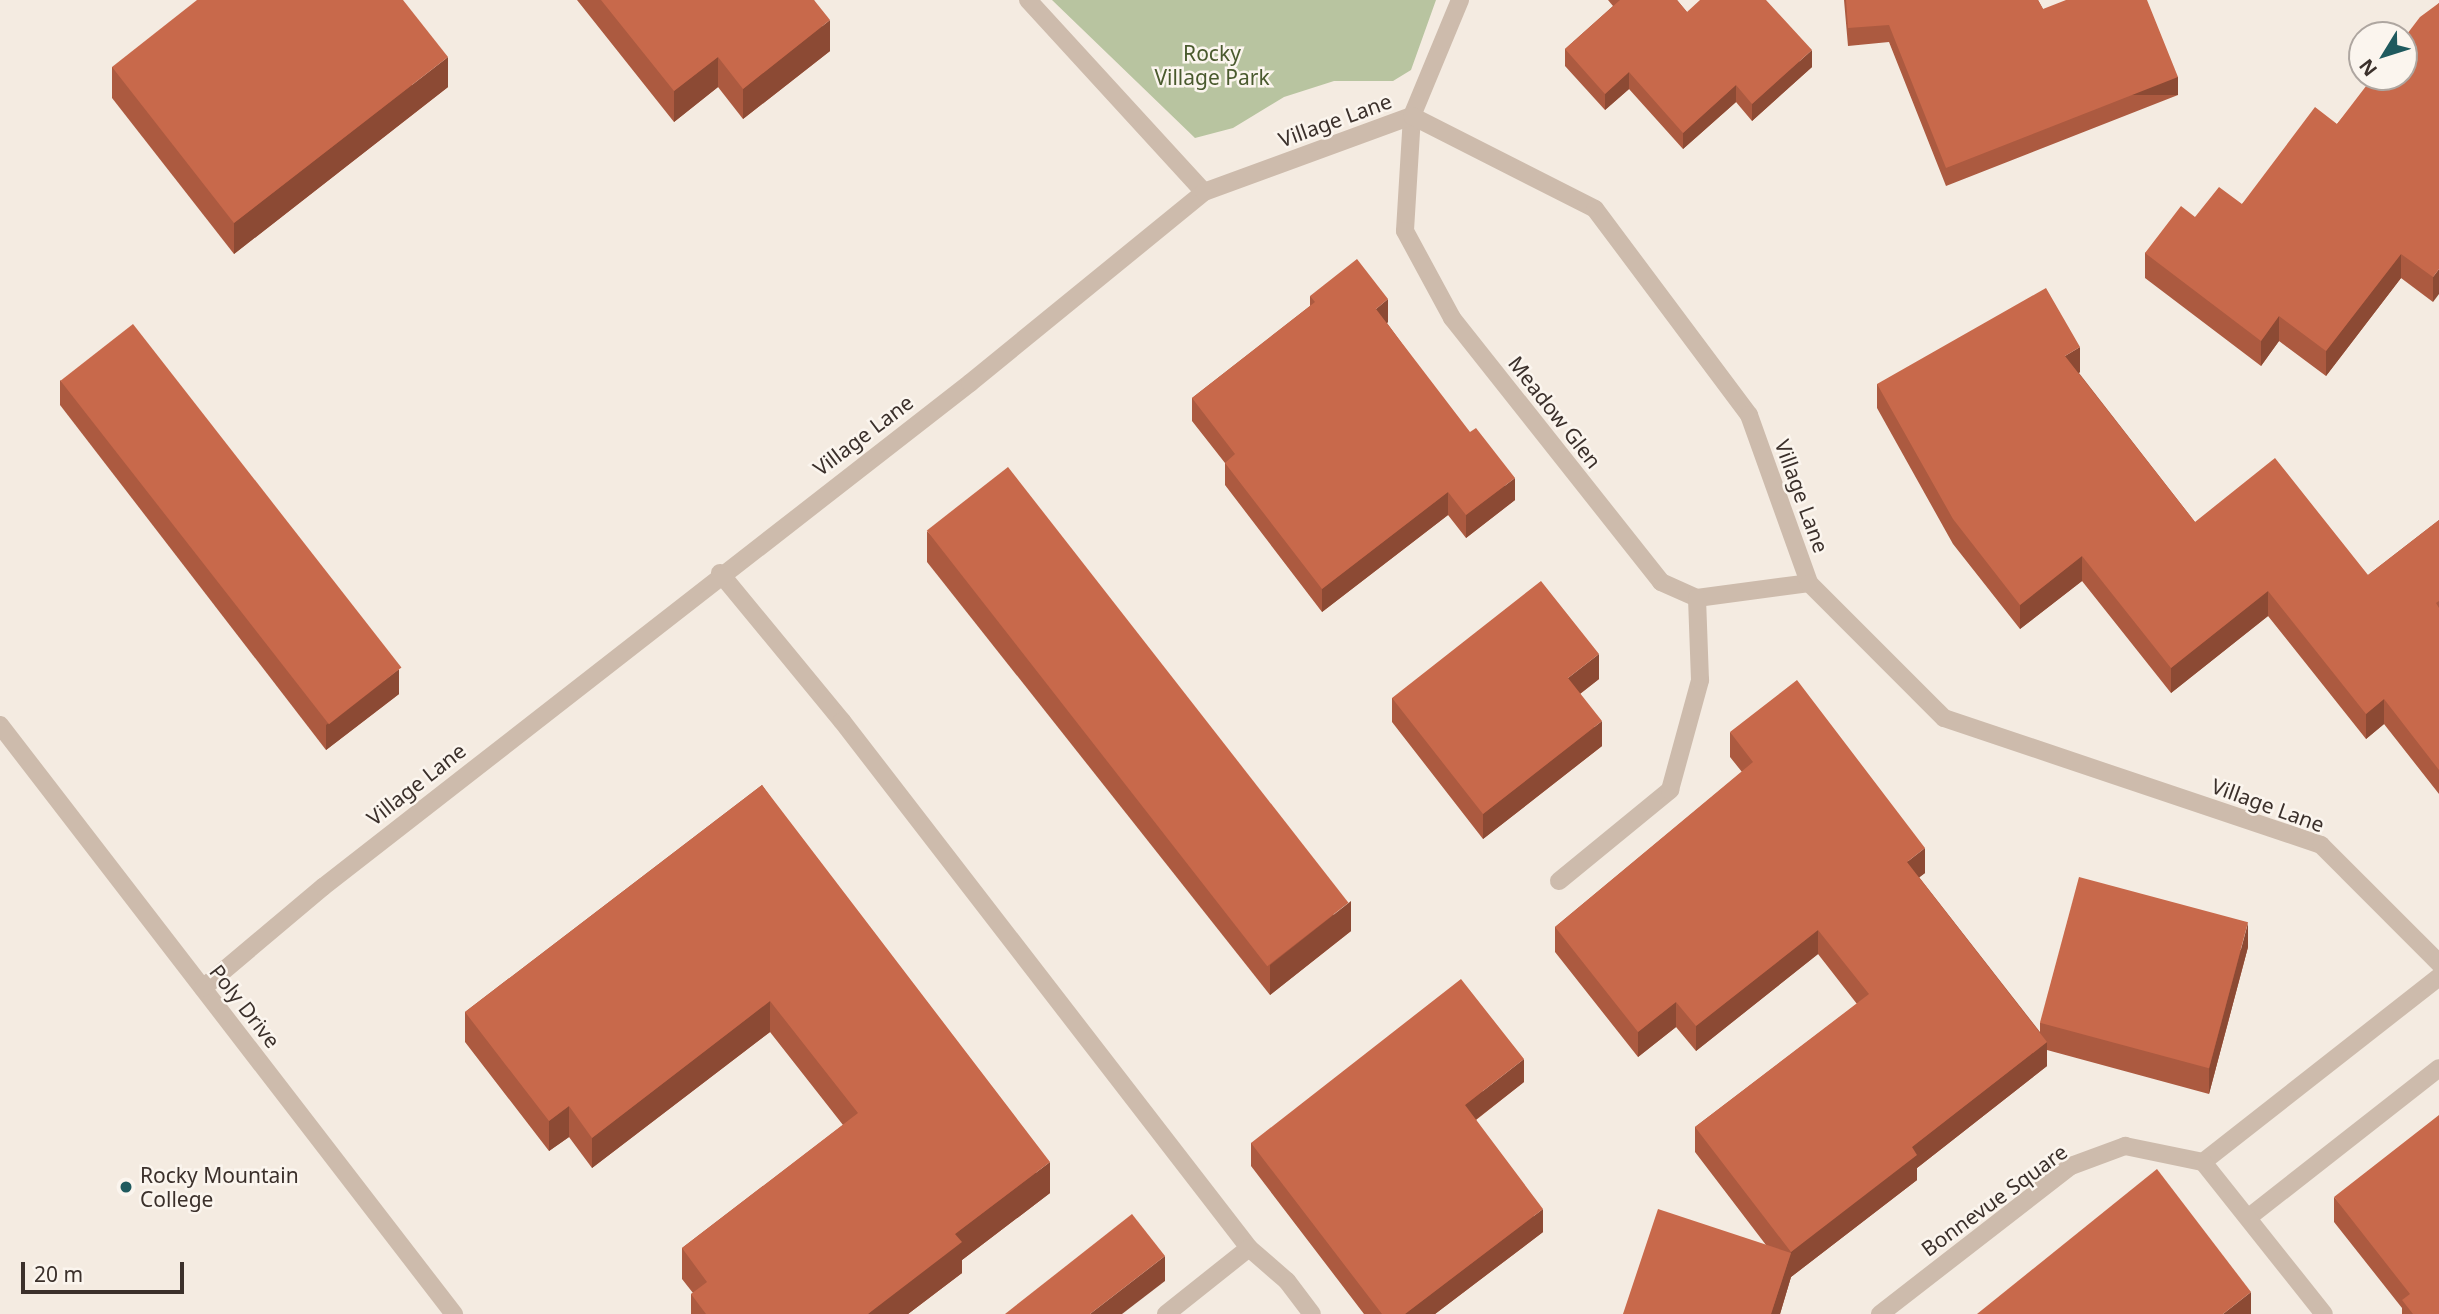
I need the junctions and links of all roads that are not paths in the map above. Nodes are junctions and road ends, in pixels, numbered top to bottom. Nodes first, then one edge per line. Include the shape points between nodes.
1 (1028, 0) edge
2 (1460, 0) edge
3 (1412, 116) junction
4 (1204, 192) junction
5 (720, 573) junction
6 (1809, 583) junction
7 (1697, 597) junction
8 (0, 725) edge
9 (1559, 881) dead end
10 (2439, 963) edge
11 (2439, 977) edge
12 (203, 988) junction
13 (2439, 1068) edge
14 (2203, 1162) junction
15 (2249, 1217) junction
16 (1249, 1248) junction
17 (454, 1314) edge
18 (1166, 1314) edge
19 (1312, 1314) edge
20 (1880, 1314) edge
21 (2324, 1314) edge

1 - 4 street
2 - 3 street, Meadow Glen
3 - 4 street, Village Lane
3 - 6 street, Village Lane via 1595,209 1749,415
3 - 7 street, Meadow Glen via 1405,231 1452,318 1661,582
4 - 5 street, Village Lane via 970,383
5 - 12 street, Village Lane
5 - 16 street via 842,721
6 - 7 street, Meadow Glen
6 - 10 street, Village Lane via 1944,718 2321,845
7 - 9 street via 1700,680 1670,790
8 - 12 street, Poly Drive
11 - 14 street
12 - 17 street, Poly Drive
13 - 15 street
14 - 15 street
14 - 20 street, Bonnevue Square via 2126,1146 2071,1166
15 - 21 street
16 - 18 street
16 - 19 street via 1287,1281

